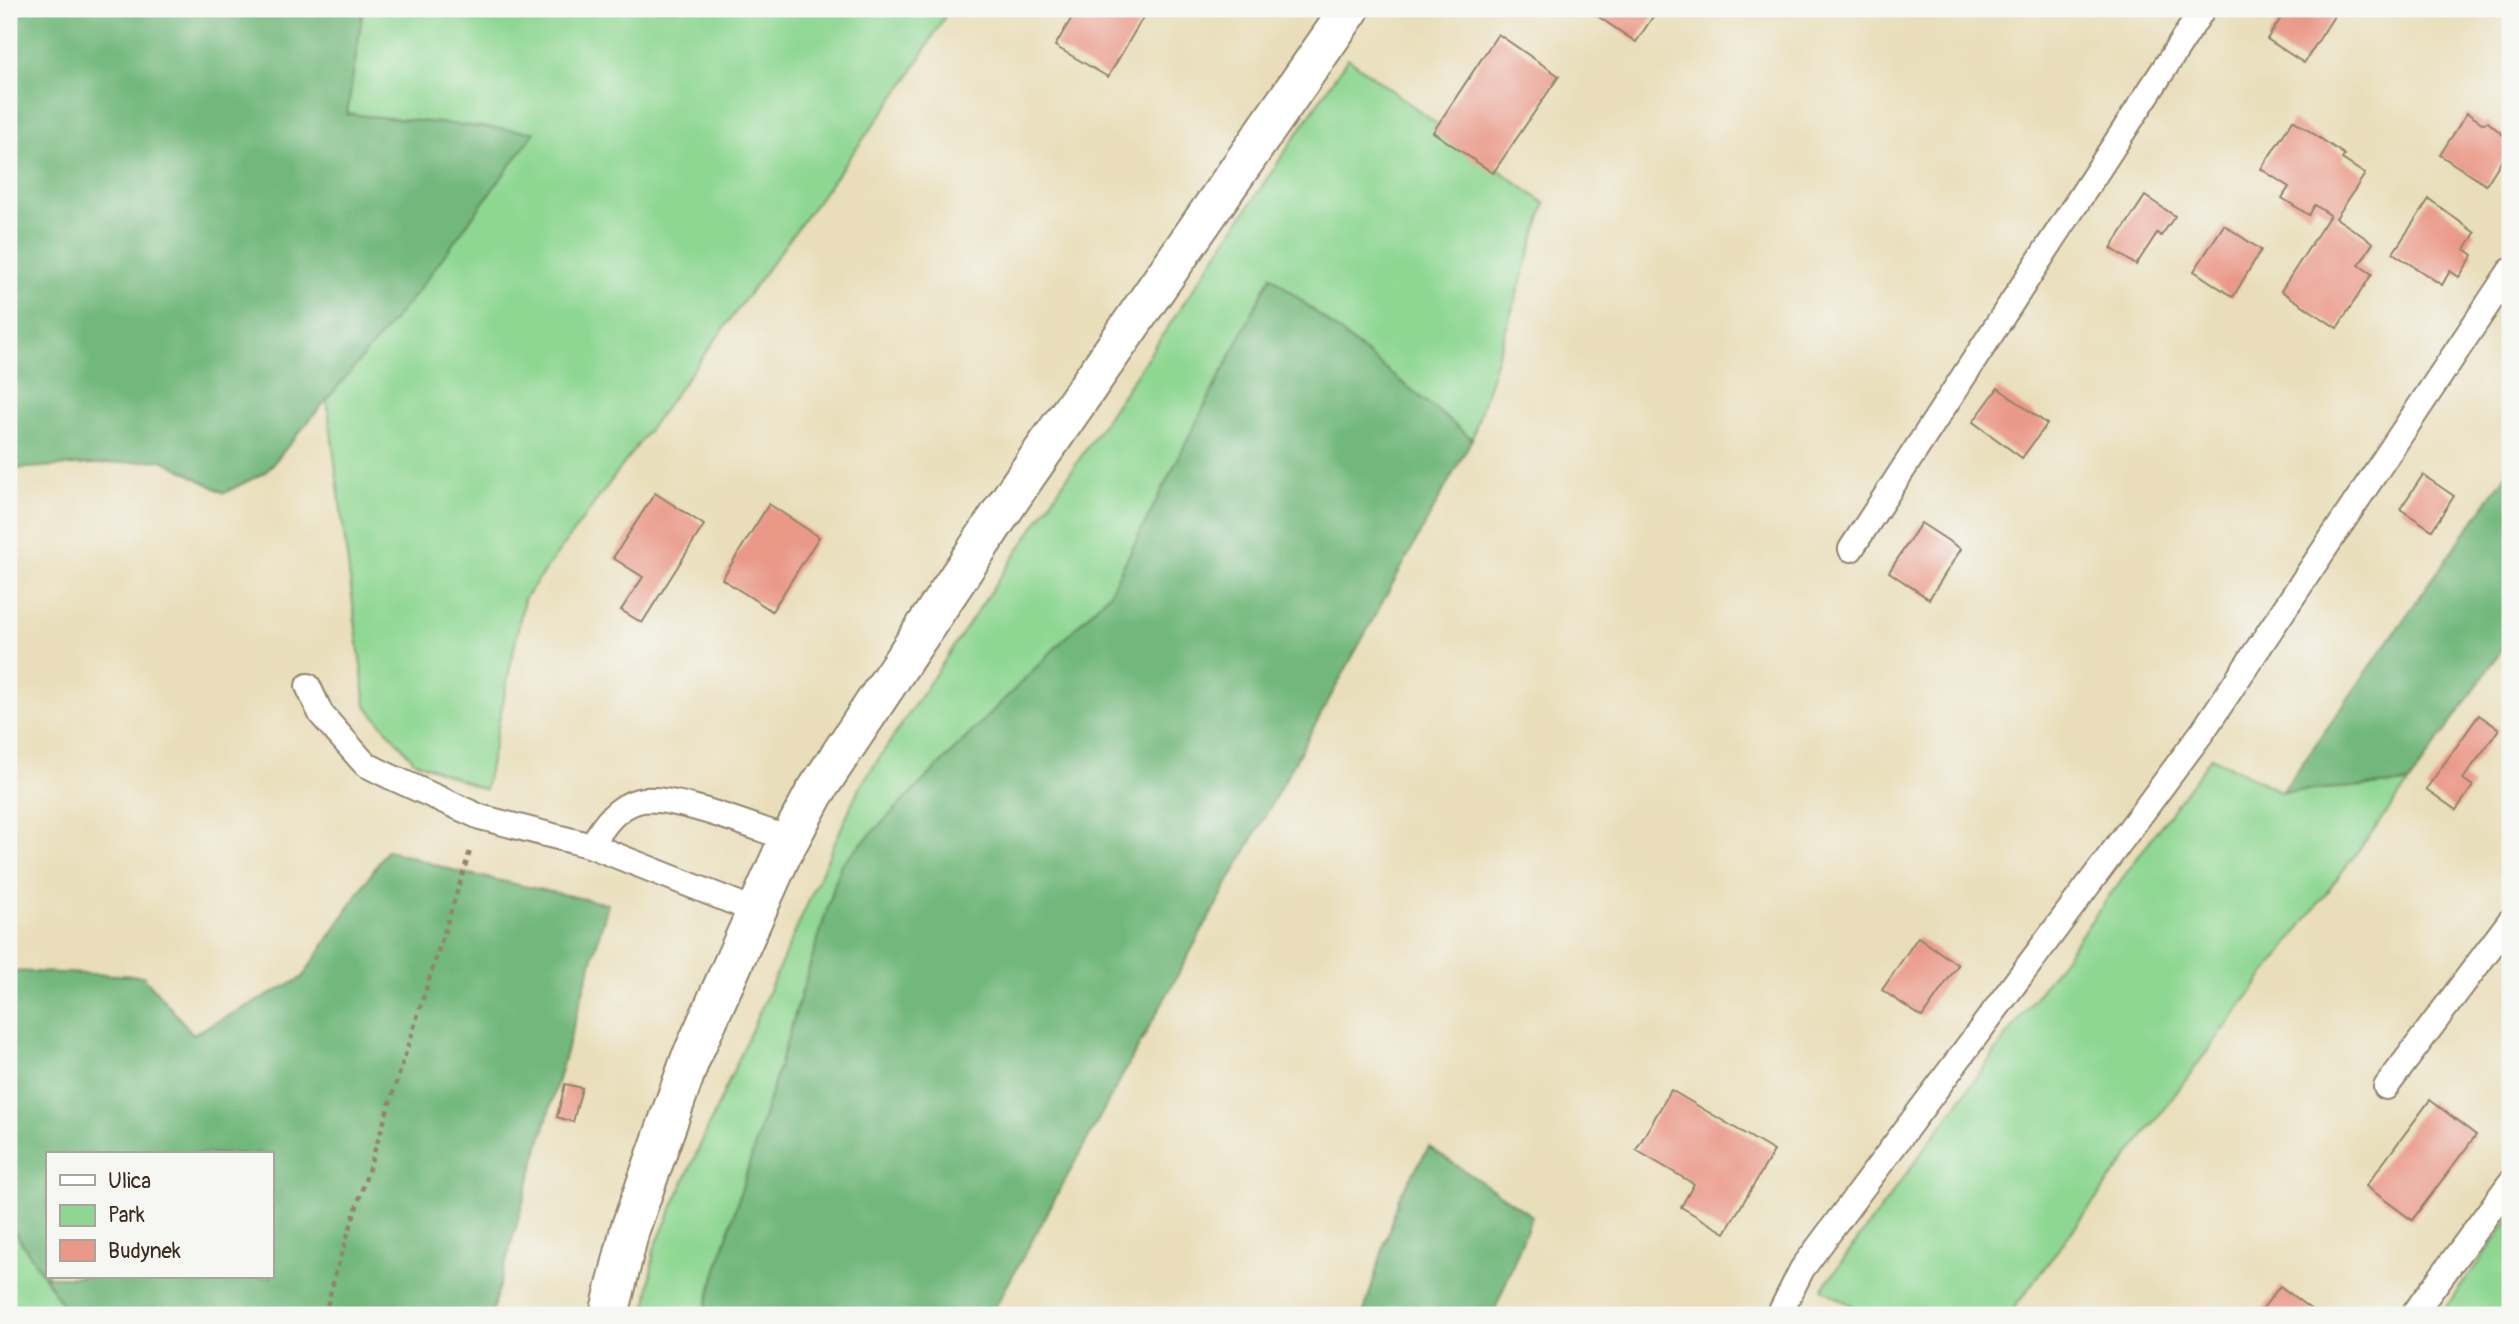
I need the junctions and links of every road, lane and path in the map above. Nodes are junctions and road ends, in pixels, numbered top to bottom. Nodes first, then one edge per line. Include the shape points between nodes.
1 (1350, 9) edge
2 (2203, 9) edge
3 (2510, 271) edge
4 (1851, 549) dead end
5 (308, 686) dead end
6 (480, 817) junction
7 (790, 839) junction
8 (592, 846) junction
9 (756, 911) junction
10 (2510, 921) edge
11 (2386, 1087) dead end
12 (2510, 1183) edge
13 (326, 1315) edge
14 (609, 1315) edge
15 (1779, 1315) edge
16 (2413, 1315) edge

1 - 7 street via 1021,483 814,794
2 - 4 lane
3 - 15 lane via 2203,731 1802,1269
5 - 6 lane via 321,714 365,764
6 - 8 lane
6 - 13 path
7 - 8 lane via 676,803 640,800 611,817
7 - 9 street
8 - 9 lane
9 - 14 street via 691,1060 631,1229
10 - 11 lane
12 - 16 lane

